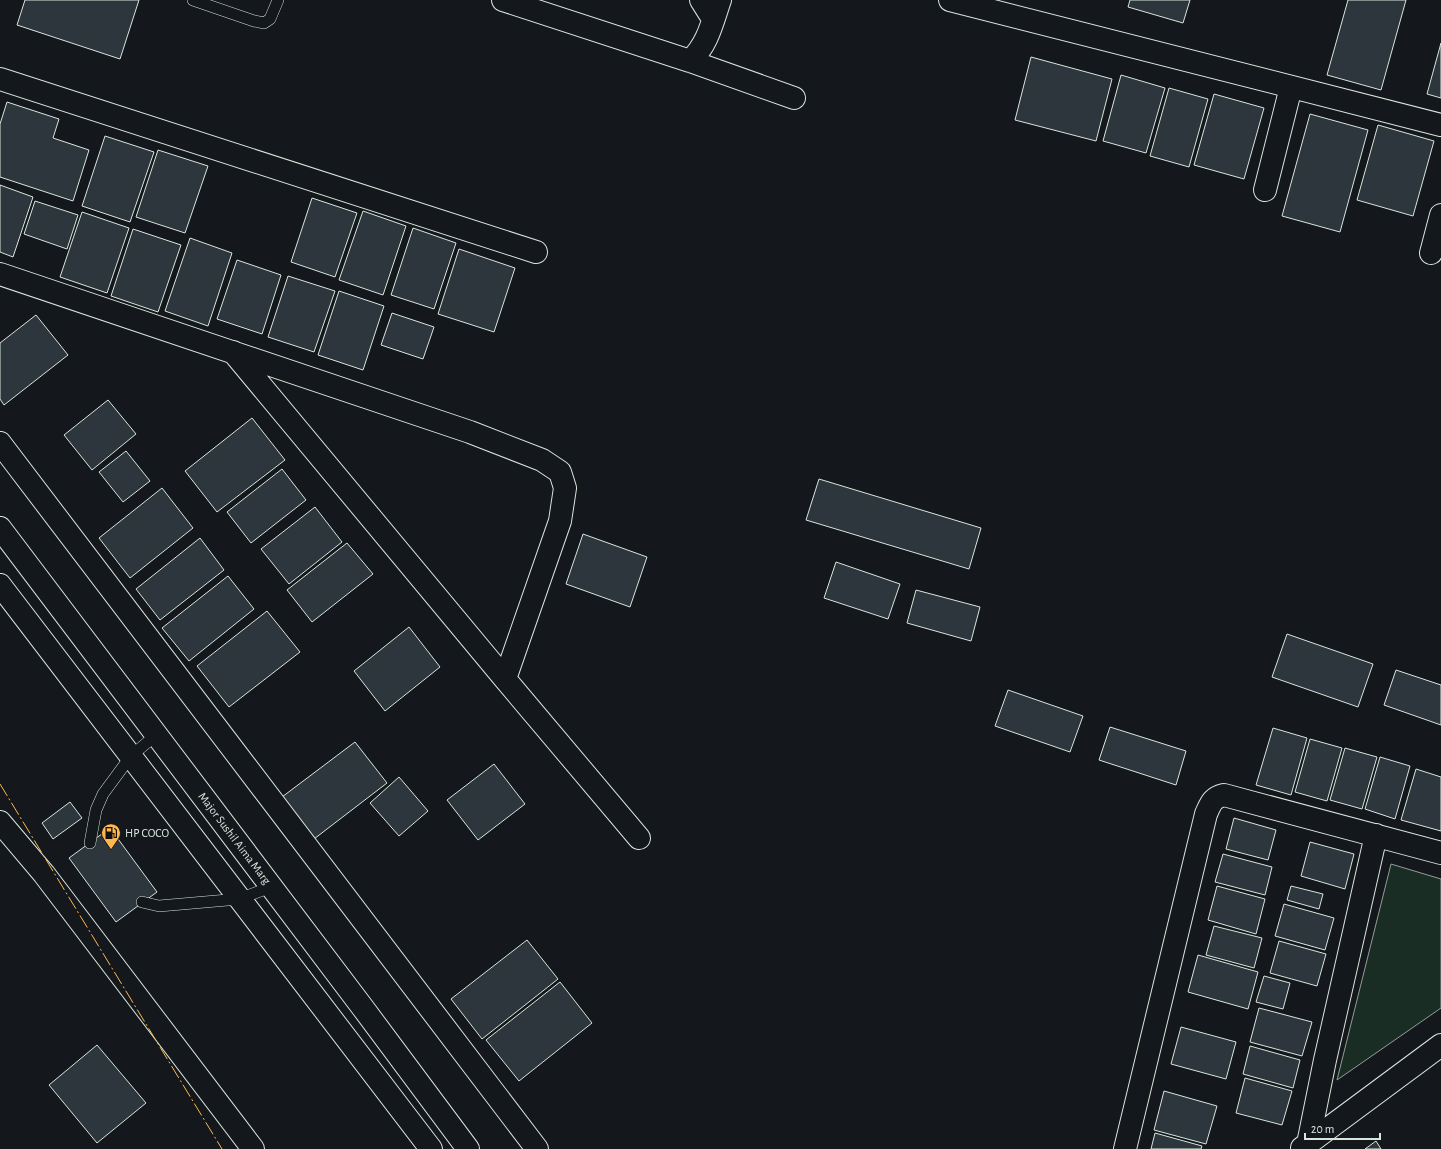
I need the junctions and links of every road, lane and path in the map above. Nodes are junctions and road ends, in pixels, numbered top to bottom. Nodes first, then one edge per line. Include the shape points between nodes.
1 (193, 0) edge
2 (278, 0) edge
3 (503, 0) edge
4 (701, 0) edge
5 (950, 0) edge
6 (716, 9) edge
7 (690, 61) junction
8 (0, 79) edge
9 (1291, 87) junction
10 (794, 98) dead end
11 (1441, 125) edge
12 (1265, 190) dead end
13 (1441, 215) edge
14 (536, 252) dead end
15 (1431, 253) dead end
16 (0, 274) edge
17 (233, 352) junction
18 (0, 443) edge
19 (0, 528) edge
20 (0, 585) edge
21 (505, 679) junction
22 (156, 735) junction
23 (131, 756) junction
24 (0, 822) edge
25 (1376, 835) junction
26 (639, 838) dead end
27 (90, 843) dead end
28 (1441, 853) edge
29 (271, 887) junction
30 (239, 899) junction
31 (142, 902) dead end
32 (1441, 1045) edge
33 (1304, 1147) edge
34 (253, 1149) edge
35 (431, 1149) edge
36 (468, 1149) edge
37 (536, 1149) edge
38 (1125, 1149) edge

1 - 2 lane via 264,23 270,19
3 - 7 street
4 - 6 street
5 - 9 street
6 - 7 street via 704,44
7 - 10 street
8 - 14 street
9 - 11 street
9 - 12 street
13 - 15 street
16 - 17 street
17 - 21 street
17 - 21 street via 470,432 542,460 560,472 564,488 560,521
18 - 37 street
19 - 22 street, Major Sushil Aima Marg
20 - 23 street
21 - 26 street
22 - 23 lane
22 - 29 street, Major Sushil Aima Marg
23 - 27 lane via 103,794 96,810
23 - 30 street
24 - 34 street via 49,880
25 - 28 street
25 - 33 street
25 - 38 street via 1224,795 1216,797 1210,803
29 - 30 lane
29 - 36 street, Major Sushil Aima Marg
30 - 31 lane via 159,906
30 - 35 street
32 - 33 street

